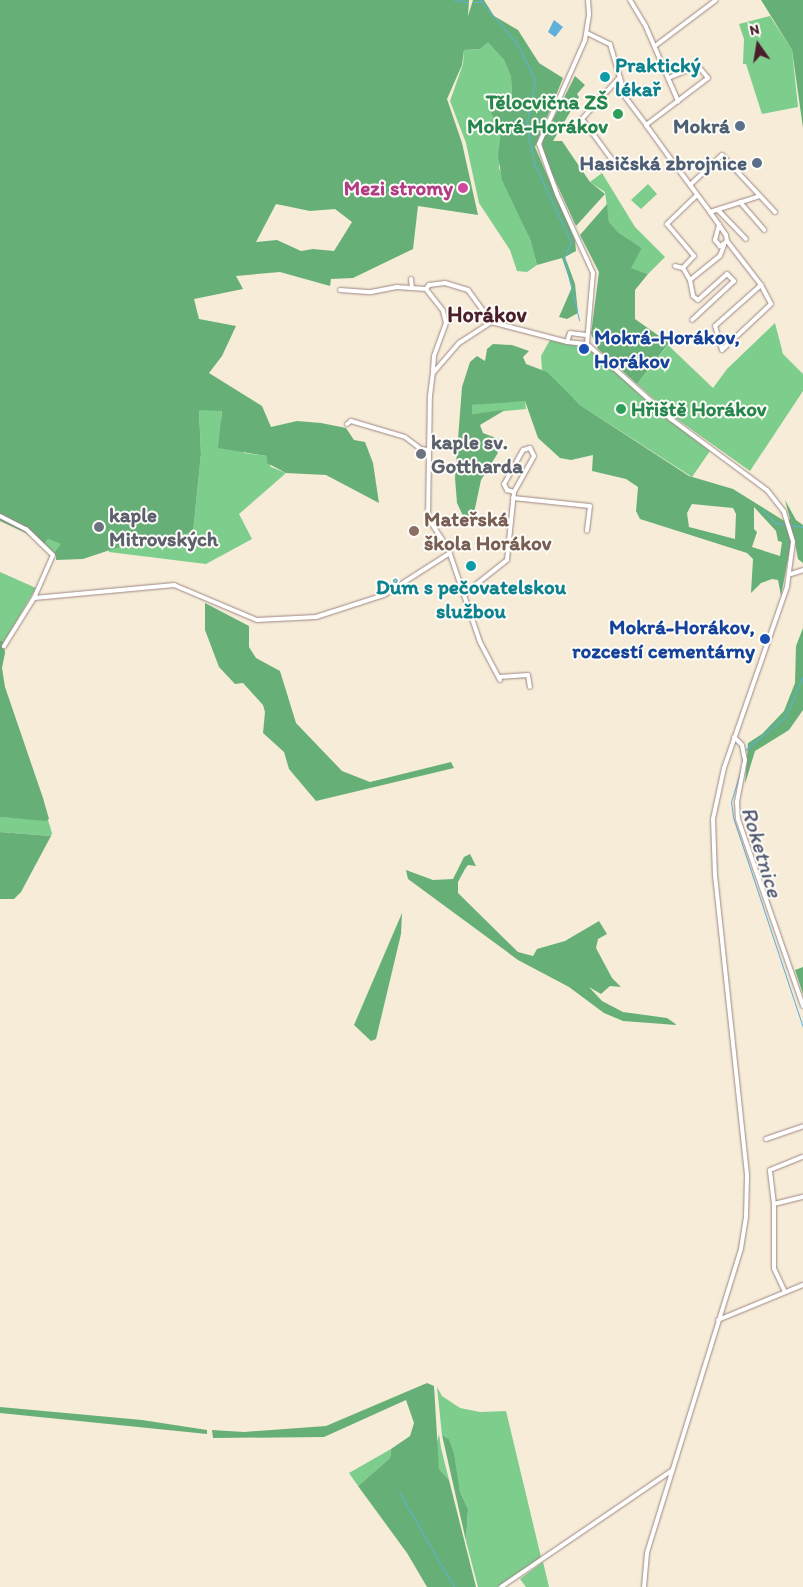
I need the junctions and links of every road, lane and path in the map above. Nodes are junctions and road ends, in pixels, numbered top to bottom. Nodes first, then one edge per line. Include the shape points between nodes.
1 (588, 0) edge
2 (630, 0) edge
3 (716, 0) edge
4 (587, 33) junction
5 (655, 46) junction
6 (619, 78) junction
7 (668, 78) junction
8 (678, 101) junction
9 (646, 125) junction
10 (613, 161) dead end
11 (690, 185) junction
12 (697, 195) junction
13 (760, 196) junction
14 (740, 202) junction
15 (718, 210) junction
16 (710, 212) junction
17 (775, 212) dead end
18 (719, 225) junction
19 (764, 230) dead end
20 (746, 239) dead end
21 (725, 243) junction
22 (675, 266) dead end
23 (683, 268) junction
24 (411, 279) dead end
25 (690, 280) junction
26 (761, 285) junction
27 (412, 288) junction
28 (426, 289) junction
29 (340, 290) dead end
30 (698, 300) junction
31 (703, 310) junction
32 (692, 320) dead end
33 (491, 322) junction
34 (586, 335) junction
35 (567, 342) junction
36 (587, 344) junction
37 (433, 374) junction
38 (347, 424) dead end
39 (428, 450) junction
40 (514, 492) junction
41 (513, 498) junction
42 (0, 516) edge
43 (587, 531) dead end
44 (450, 553) junction
45 (803, 570) edge
46 (791, 574) junction
47 (464, 594) junction
48 (34, 598) junction
49 (4, 646) dead end
50 (527, 668) dead end
51 (528, 675) junction
52 (530, 687) dead end
53 (734, 737) junction
54 (803, 1006) edge
55 (803, 1126) edge
56 (766, 1139) dead end
57 (803, 1157) edge
58 (803, 1197) edge
59 (774, 1204) junction
60 (803, 1284) edge
61 (784, 1292) junction
62 (718, 1320) junction
63 (671, 1471) junction
64 (501, 1587) edge
65 (644, 1587) edge

1 - 4 street
2 - 5 street
3 - 5 street
4 - 6 street via 610,44
4 - 34 street via 539,144 556,194 593,273
5 - 7 street
6 - 9 street via 626,98
6 - 10 street via 582,119
7 - 8 street
7 - 8 street via 698,66 706,75 707,79
8 - 9 street
9 - 11 street
11 - 12 street
11 - 13 street via 722,155
12 - 16 street
12 - 23 street via 668,224 694,256
13 - 14 street
13 - 17 street
14 - 15 street
14 - 19 street
15 - 16 street
15 - 20 street
16 - 18 street
18 - 21 street
18 - 21 street via 715,241
21 - 25 street via 720,256
21 - 26 street
22 - 23 street
23 - 25 street
24 - 27 street
25 - 30 street via 693,296
26 - 26 street via 714,326 722,350 771,304
27 - 28 street
27 - 29 street via 396,287 370,292
28 - 33 street via 429,285 445,283 468,290
28 - 37 street via 443,311 446,323 434,356
30 - 31 street
30 - 31 street via 727,274 734,281
31 - 32 street
33 - 35 street
33 - 37 street via 459,343
34 - 35 street via 570,333
34 - 36 street
35 - 36 street
36 - 46 street via 671,419 756,480 781,506 790,525
37 - 39 street
38 - 39 street via 351,421 405,437 421,449
39 - 44 street via 428,518
40 - 40 street via 534,456 532,448 523,450 504,484 507,490
40 - 41 street
41 - 43 street via 590,506
41 - 47 street via 508,560
42 - 48 street via 26,529 53,555
44 - 47 street
44 - 48 street via 384,595 316,617 257,620 174,584
45 - 46 street
46 - 53 street
47 - 51 street via 480,642 500,678
48 - 49 street
50 - 51 street
51 - 52 street
53 - 54 street via 743,748 745,767 737,805 738,819
53 - 62 street via 716,798 712,844 747,1176 747,1204 740,1249
55 - 56 street
57 - 59 street via 770,1168
58 - 59 street
59 - 61 street via 774,1268
60 - 61 street
61 - 62 street
62 - 63 street
63 - 64 street
63 - 65 street via 647,1553

